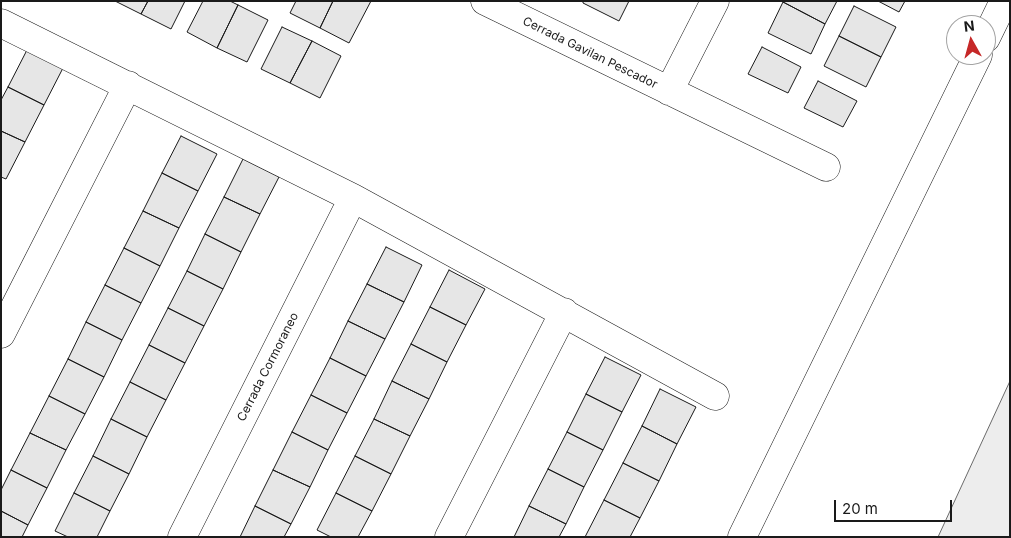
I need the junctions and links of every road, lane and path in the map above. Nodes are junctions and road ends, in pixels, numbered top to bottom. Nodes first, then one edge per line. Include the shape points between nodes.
1 (485, 1) edge
2 (715, 1) edge
3 (1004, 1) edge
4 (996, 17) edge
5 (1, 23) edge
6 (973, 65) edge
7 (128, 85) junction
8 (669, 91) junction
9 (826, 167) dead end
10 (353, 198) junction
11 (564, 312) junction
12 (1, 334) edge
13 (716, 396) dead end
14 (182, 537) edge
15 (449, 537) edge
16 (742, 537) edge

1 - 8 street, Cerrada Gavilan Pescador
2 - 8 street, Cerrada Gavilan Pescador
3 - 4 street
5 - 7 street
6 - 16 street
7 - 10 street
7 - 12 street
8 - 9 street, Cerrada Gavilan Pescador
10 - 11 street
10 - 14 street, Cerrada Cormoraneo
11 - 13 street
11 - 15 street

